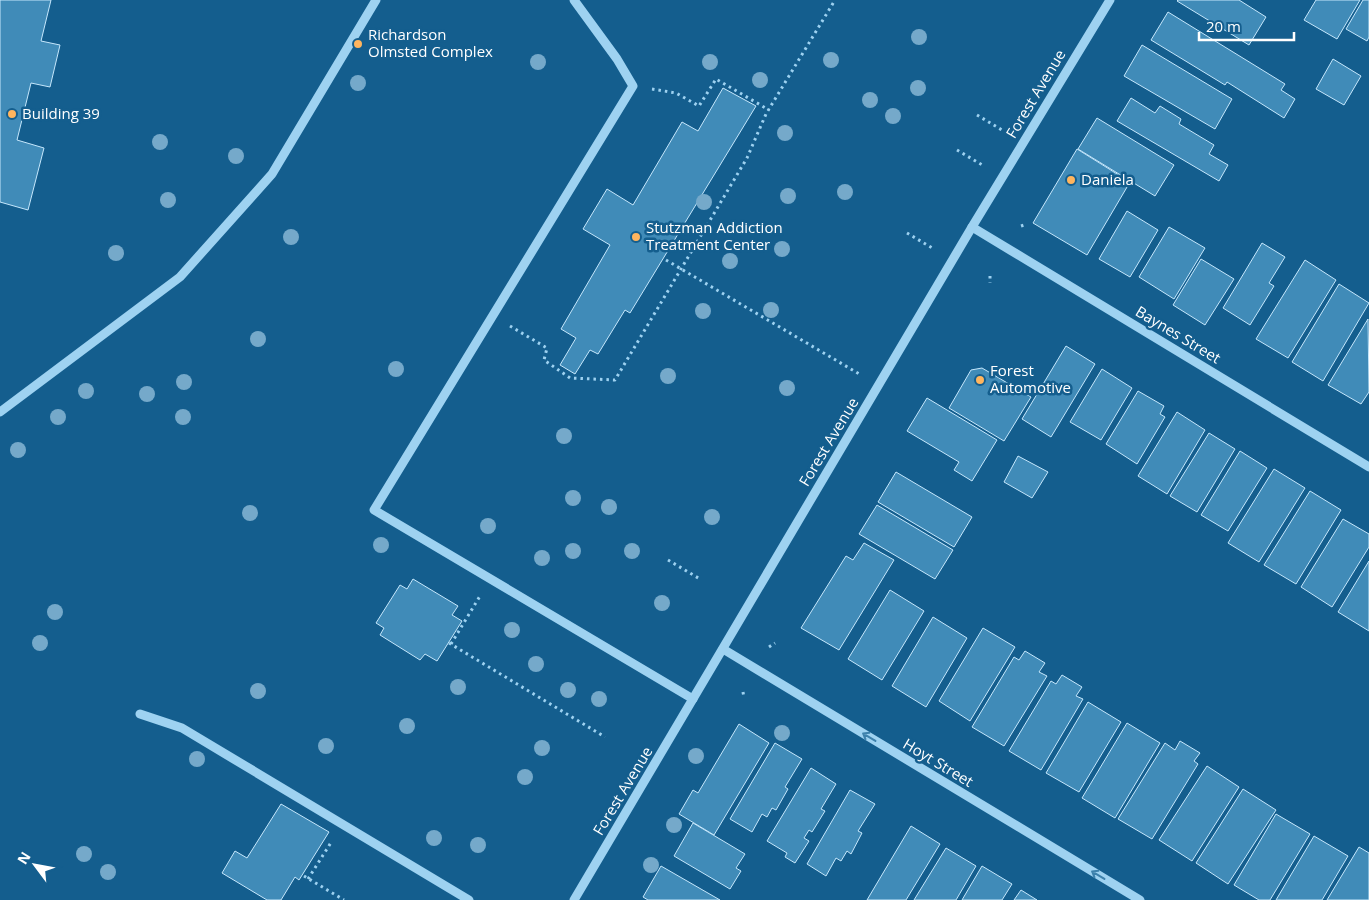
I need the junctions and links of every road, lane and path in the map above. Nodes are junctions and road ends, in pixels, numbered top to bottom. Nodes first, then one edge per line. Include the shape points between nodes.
1 (376, 0) edge
2 (574, 0) edge
3 (835, 0) edge
4 (1110, 0) edge
5 (676, 93) dead end
6 (769, 110) junction
7 (977, 116) dead end
8 (1002, 130) dead end
9 (956, 150) dead end
10 (982, 165) dead end
11 (1027, 224) dead end
12 (1022, 226) dead end
13 (972, 227) junction
14 (907, 233) dead end
15 (930, 247) dead end
16 (666, 260) dead end
17 (681, 269) junction
18 (990, 276) dead end
19 (990, 283) dead end
20 (509, 326) dead end
21 (855, 372) dead end
22 (0, 412) edge
23 (1369, 467) edge
24 (668, 560) dead end
25 (700, 579) dead end
26 (482, 592) dead end
27 (775, 643) dead end
28 (769, 647) dead end
29 (723, 649) junction
30 (743, 692) dead end
31 (744, 698) dead end
32 (693, 699) junction
33 (140, 714) dead end
34 (605, 737) dead end
35 (333, 840) dead end
36 (304, 876) dead end
37 (308, 879) junction
38 (344, 900) edge
39 (469, 900) edge
40 (574, 900) edge
41 (1140, 900) edge

1 - 22 street via 272,174 180,277
2 - 32 street via 633,86 374,510
3 - 6 path
4 - 13 street, Forest Avenue
5 - 6 path via 699,106 716,79
6 - 17 path via 747,158
7 - 8 path
9 - 10 path
11 - 12 path
13 - 23 street, Baynes Street
13 - 29 street, Forest Avenue
14 - 15 path
16 - 17 path
17 - 20 path via 615,380 570,378 544,360 548,348
17 - 21 path
18 - 19 path
24 - 25 path
26 - 34 path via 450,644
27 - 28 path
29 - 32 street, Forest Avenue
41 -> 29 street, Hoyt Street
30 - 31 path
32 - 40 street, Forest Avenue
33 - 39 street via 182,728
35 - 37 path
36 - 37 path
37 - 38 path

